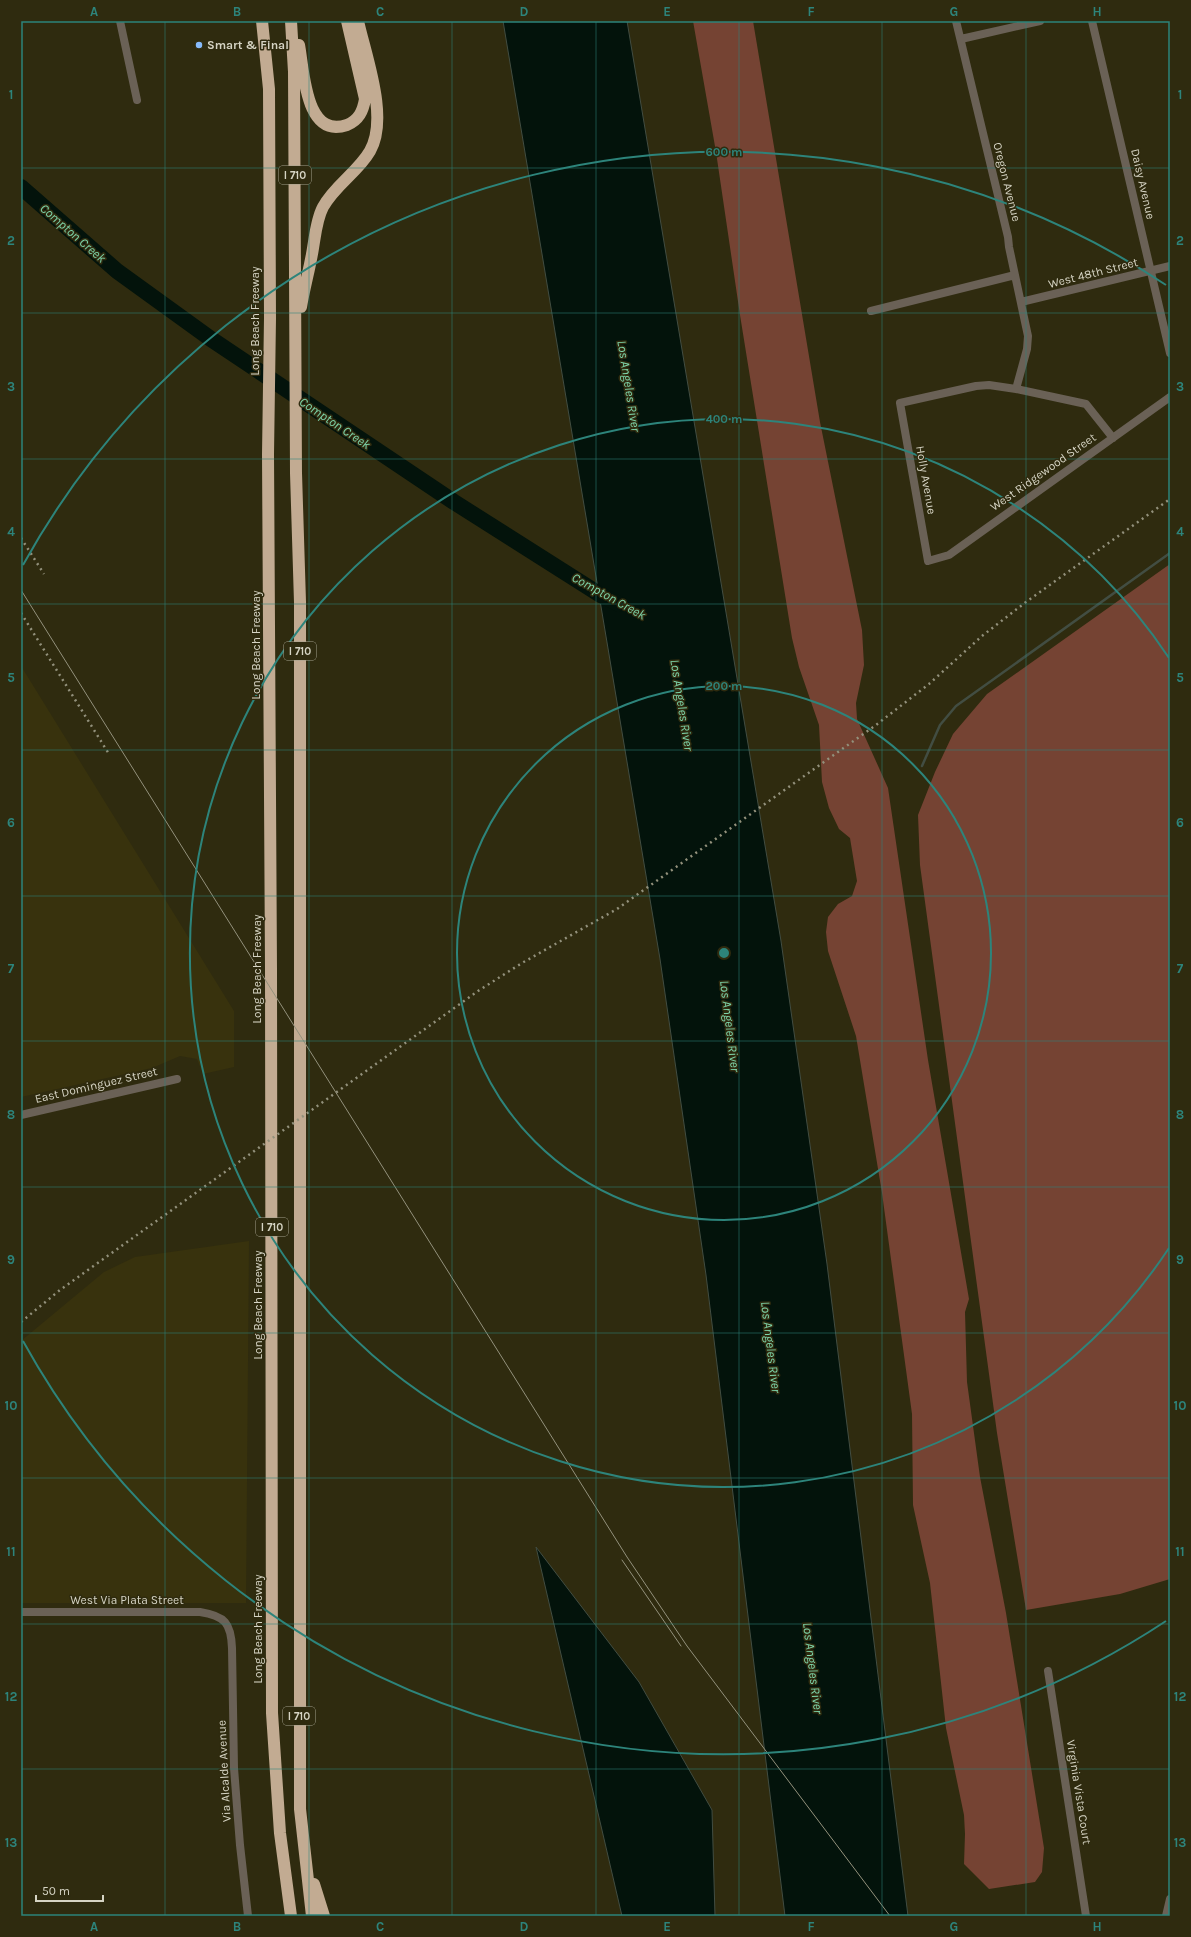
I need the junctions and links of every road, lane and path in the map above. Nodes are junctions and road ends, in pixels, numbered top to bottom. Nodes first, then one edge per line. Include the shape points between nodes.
1 (120, 21) edge
2 (262, 21) edge
3 (291, 21) edge
4 (295, 21) edge
5 (346, 21) edge
6 (358, 21) edge
7 (956, 21) edge
8 (1040, 21) edge
9 (1092, 21) edge
10 (961, 39) junction
11 (137, 100) dead end
12 (1170, 266) edge
13 (1151, 271) junction
14 (1015, 276) junction
15 (1021, 302) junction
16 (871, 311) dead end
17 (296, 330) junction
18 (1170, 353) edge
19 (1016, 389) junction
20 (1170, 397) edge
21 (1113, 438) junction
22 (928, 561) joint
23 (177, 1079) dead end
24 (21, 1115) edge
25 (21, 1612) edge
26 (228, 1625) joint
27 (1048, 1671) dead end
28 (303, 1849) junction
29 (1170, 1899) edge
30 (248, 1916) edge
31 (291, 1916) edge
32 (312, 1916) edge
33 (324, 1916) edge
34 (1086, 1916) edge
35 (1166, 1916) edge

1 - 11 street
2 - 31 highway, Long Beach Freeway / I 710 via 269,89 272,1713 280,1833
3 - 17 highway, I 710 via 294,72
4 - 5 highway via 314,115 331,126 342,126 351,123 364,110 365,99
6 - 17 highway via 376,99 379,120 376,137 370,151 333,192 323,208 316,230
7 - 10 street, Oregon Avenue
8 - 10 street
9 - 13 street, Daisy Avenue
10 - 14 street, Oregon Avenue
12 - 13 street, West 48th Street
13 - 15 street, West 48th Street
13 - 18 street, Daisy Avenue
14 - 15 street, Oregon Avenue
14 - 16 street
15 - 19 street, Oregon Avenue via 1028,336
17 - 28 highway, I 710 via 296,473 300,602 300,1809
19 - 21 street via 1086,404
19 - 22 street, Holly Avenue via 976,386 900,403
20 - 21 street, West Ridgewood Street
21 - 22 street, West Ridgewood Street via 949,555
23 - 24 street, East Dominguez Street
25 - 26 street, West Via Plata Street via 200,1612 214,1614
26 - 30 street, Via Alcalde Avenue via 232,1636 234,1768
27 - 34 street, Virginia Vista Court
28 - 32 highway, I 710
28 - 33 highway
29 - 35 street

